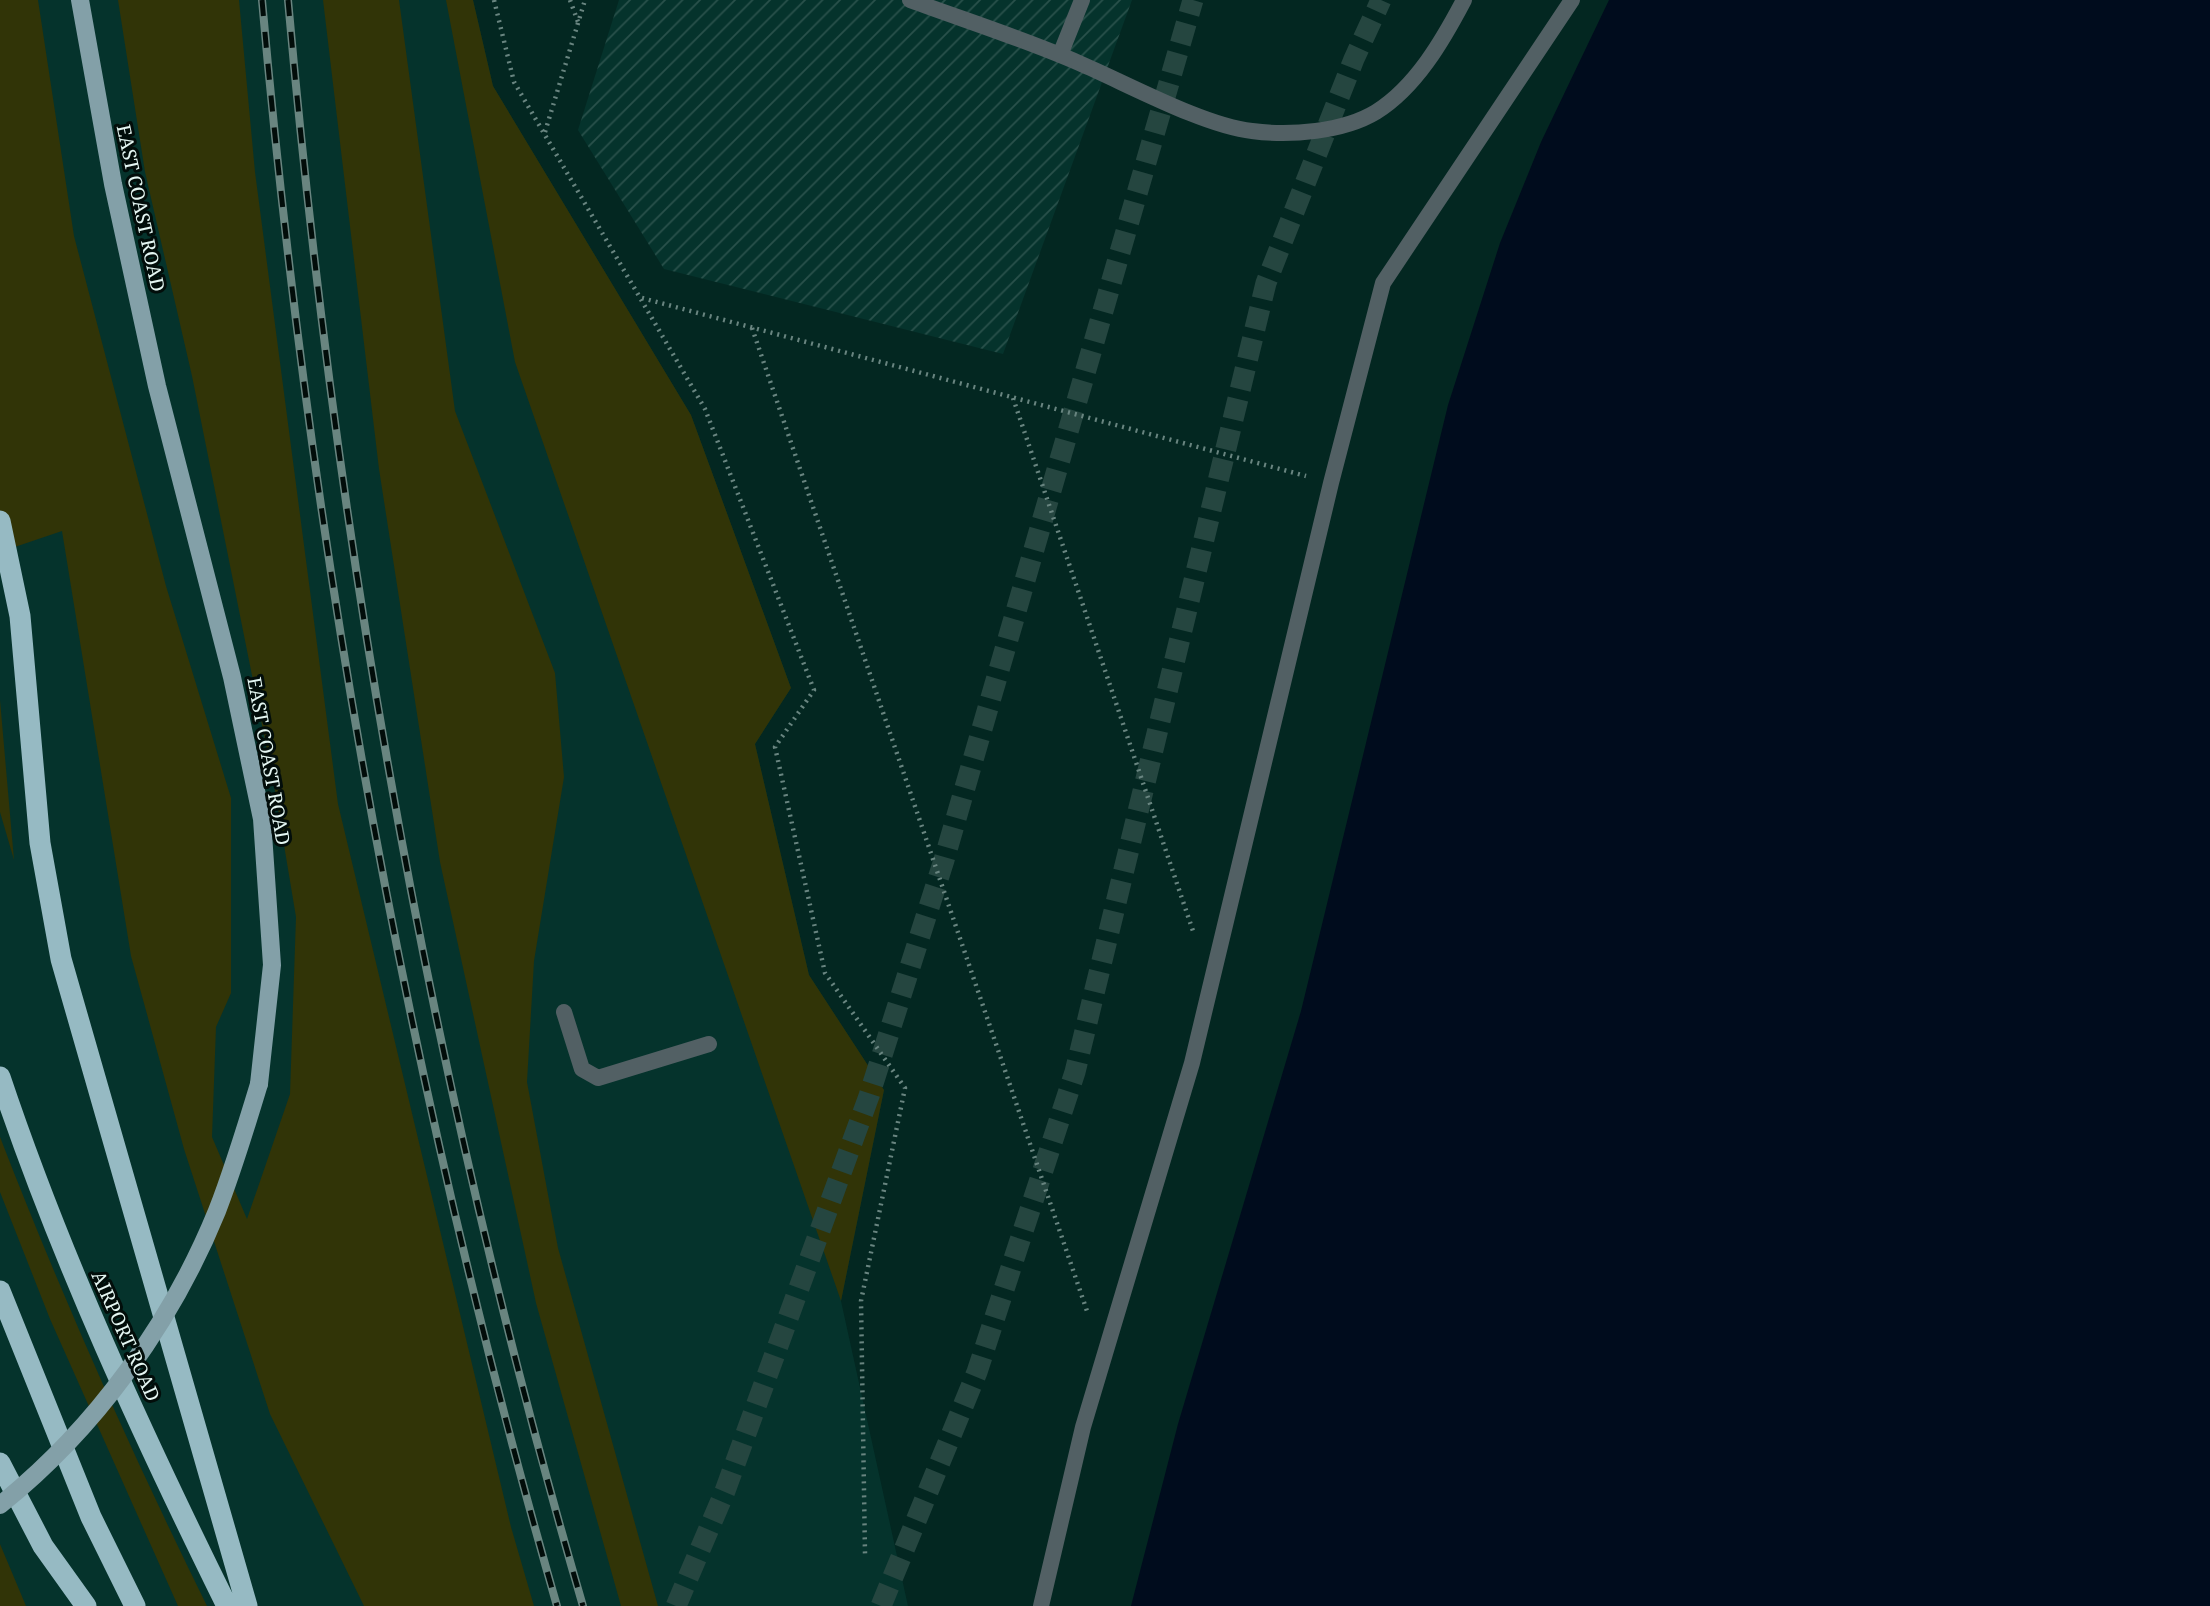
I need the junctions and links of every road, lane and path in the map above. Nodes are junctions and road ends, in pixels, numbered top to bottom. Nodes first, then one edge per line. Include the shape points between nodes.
1 (80, 0) edge
2 (494, 0) edge
3 (570, 0) edge
4 (585, 0) edge
5 (910, 0) edge
6 (1082, 0) edge
7 (1464, 0) edge
8 (1572, 0) edge
9 (578, 23) junction
10 (1060, 55) junction
11 (544, 133) junction
12 (641, 298) junction
13 (752, 328) junction
14 (1013, 397) junction
15 (1331, 483) junction
16 (0, 521) edge
17 (1211, 983) junction
18 (564, 1012) dead end
19 (709, 1044) dead end
20 (0, 1077) edge
21 (0, 1291) edge
22 (1103, 1358) junction
23 (0, 1463) edge
24 (0, 1506) edge
25 (865, 1554) dead end
26 (86, 1606) edge
27 (135, 1606) edge
28 (228, 1606) edge
29 (247, 1606) edge
30 (1041, 1606) edge

1 - 24 main road, EAST COAST ROAD, bridge via 113,184 157,386 232,677 262,818 272,965 259,1084 217,1210 167,1312 77,1433
2 - 11 path via 514,82
3 - 9 path
4 - 9 path
5 - 10 lane
6 - 10 lane
7 - 10 lane via 1419,73 1376,112 1301,132 1250,131 1199,115
8 - 15 lane via 1383,283
9 - 11 path
11 - 12 path
12 - 13 path
12 - 25 path via 705,409 814,690 775,747 825,973 905,1088 861,1301
13 - 14 path
13 - 22 path
14 - 15 path
14 - 17 path
15 - 17 lane
16 - 29 highway via 20,616 40,843 61,959
17 - 22 lane via 1192,1063
18 - 19 lane via 582,1069 598,1079
20 - 28 highway, AIRPORT ROAD via 87,1305
21 - 27 highway via 91,1517
22 - 30 lane
23 - 26 highway via 43,1546

